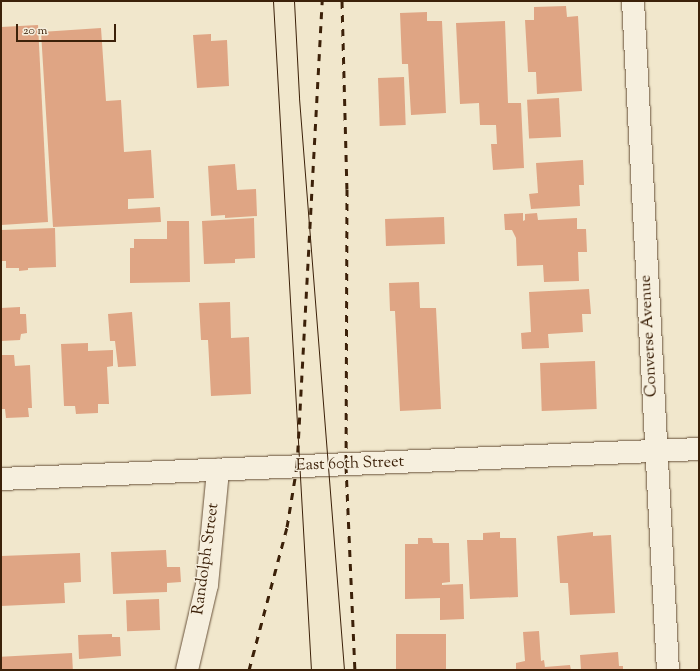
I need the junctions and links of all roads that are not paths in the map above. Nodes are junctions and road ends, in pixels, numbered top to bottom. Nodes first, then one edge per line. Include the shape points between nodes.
1 (633, 1) edge
2 (699, 449) edge
3 (655, 451) junction
4 (218, 470) junction
5 (1, 479) edge
6 (187, 670) edge
7 (668, 670) edge

1 - 3 street, Converse Avenue
2 - 3 street, East 60th Street
3 - 4 street, East 60th Street
3 - 7 street, Converse Avenue
4 - 5 street, East 60th Street
4 - 6 street, Randolph Street via 206,585

